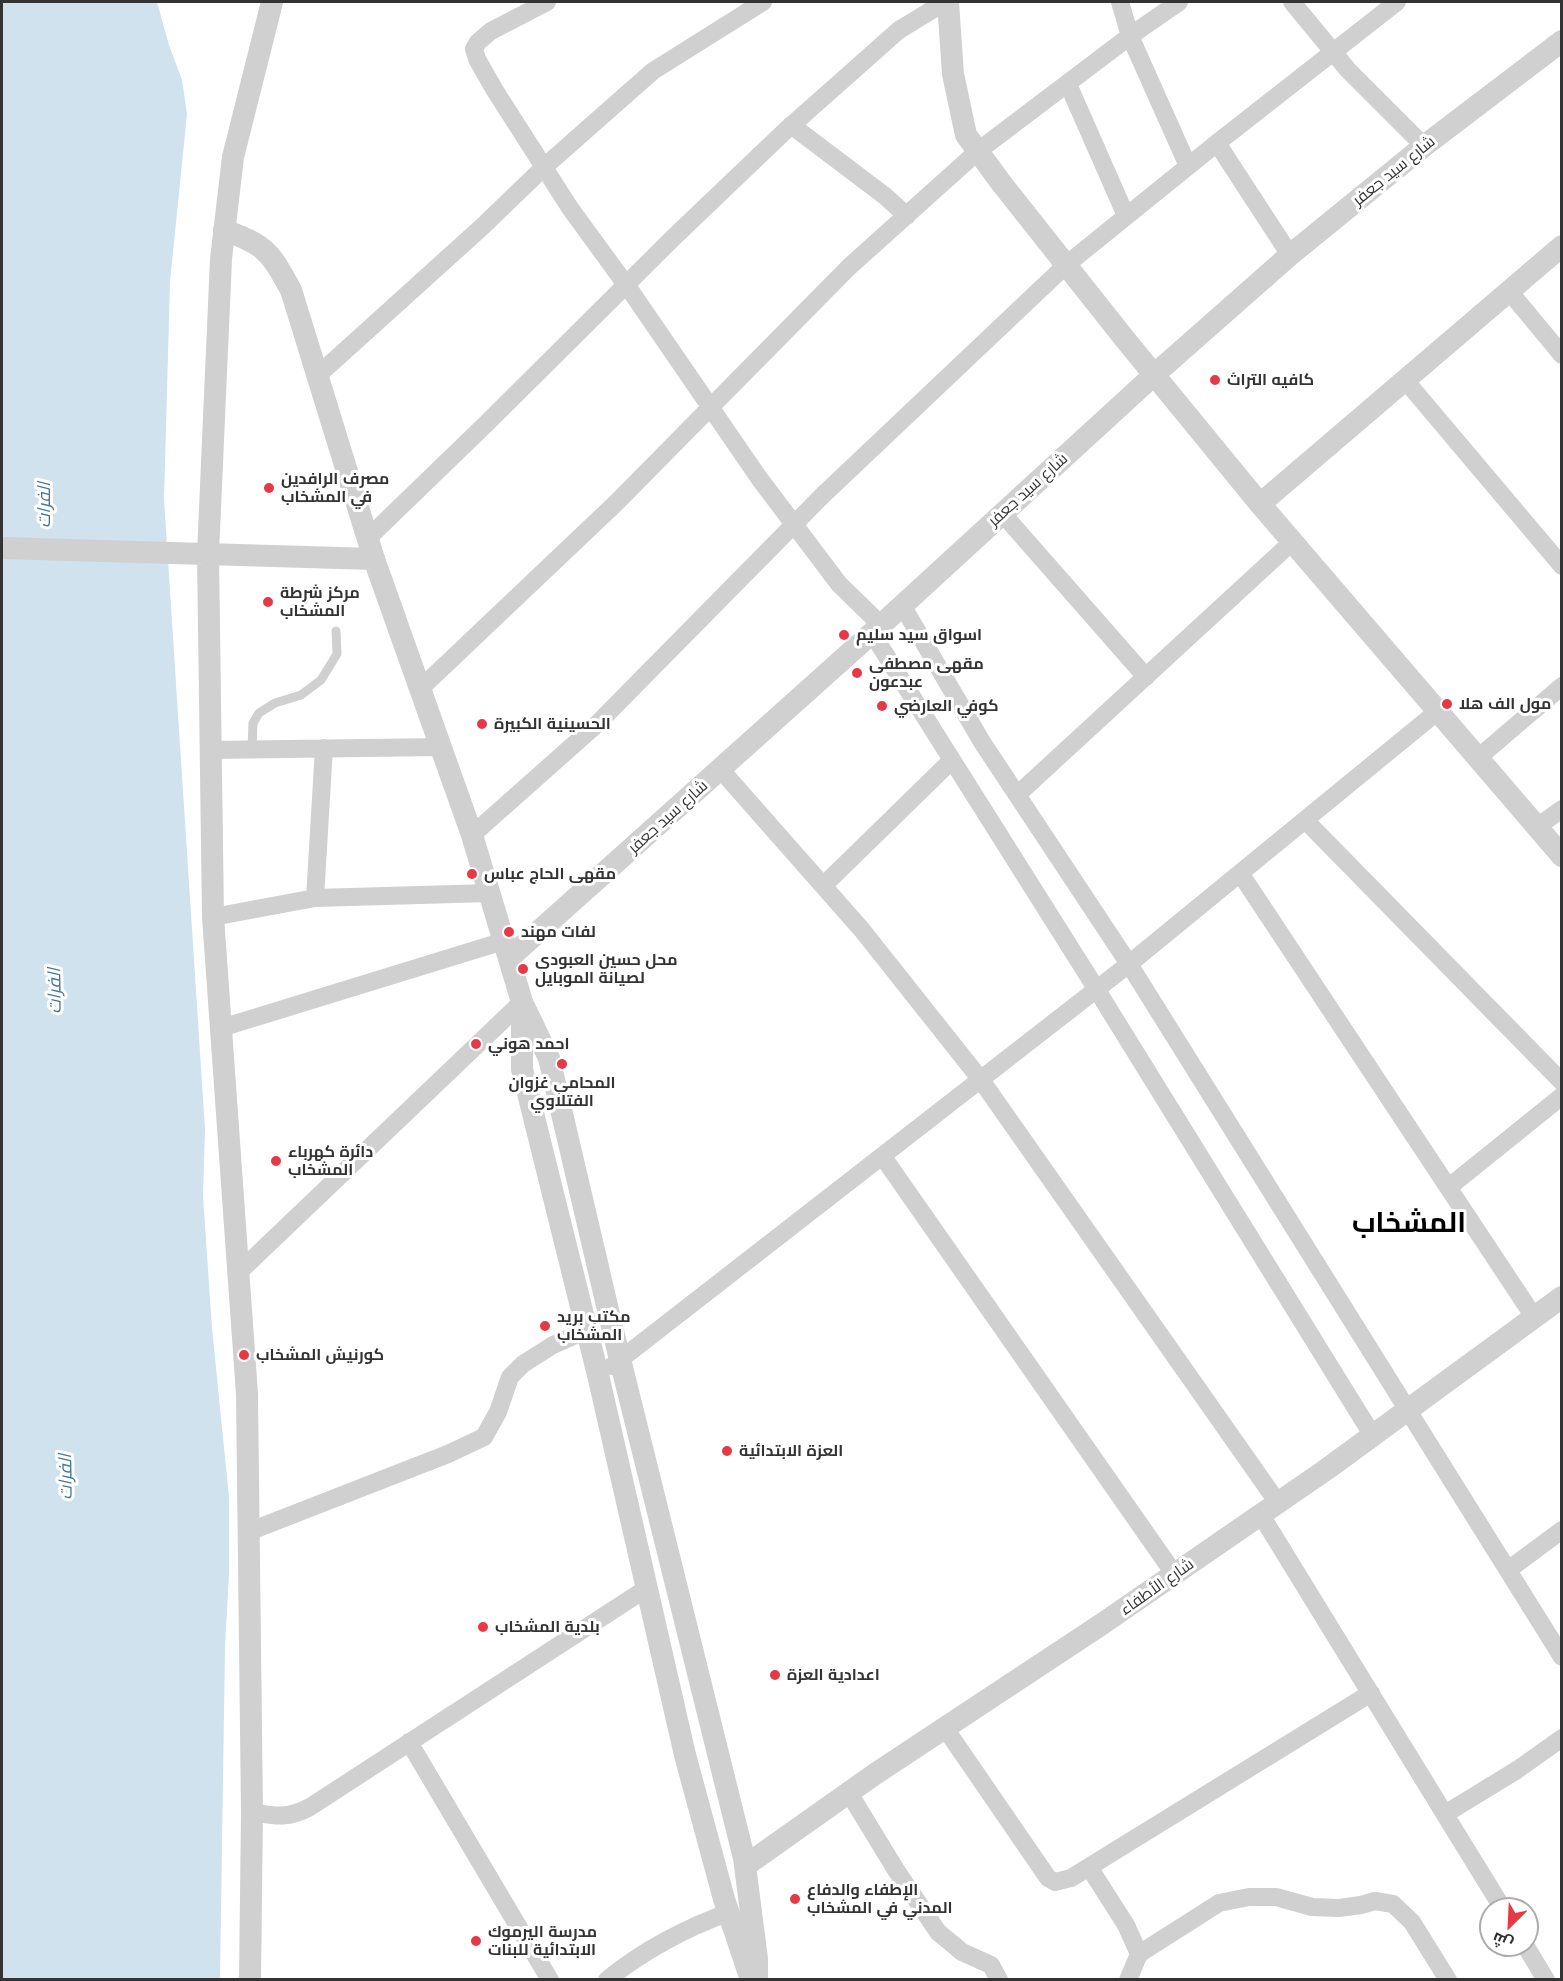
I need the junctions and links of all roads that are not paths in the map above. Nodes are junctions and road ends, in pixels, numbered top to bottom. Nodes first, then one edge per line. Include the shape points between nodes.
1 (273, 2) edge
2 (547, 2) edge
3 (763, 2) edge
4 (946, 2) edge
5 (1120, 2) edge
6 (1179, 2) edge
7 (1292, 2) edge
8 (1397, 2) edge
9 (1130, 36) junction
10 (1562, 40) edge
11 (1332, 52) junction
12 (1068, 84) junction
13 (791, 125) junction
14 (1217, 142) junction
15 (1424, 146) junction
16 (978, 151) junction
17 (1188, 166) junction
18 (543, 168) junction
19 (907, 216) junction
20 (1126, 216) junction
21 (224, 230) junction
22 (1562, 246) edge
23 (1290, 255) junction
24 (1066, 265) junction
25 (627, 286) junction
26 (1509, 291) junction
27 (1562, 355) edge
28 (1155, 374) junction
29 (317, 376) junction
30 (1405, 380) junction
31 (711, 407) junction
32 (1260, 504) junction
33 (1002, 513) junction
34 (794, 525) junction
35 (368, 538) junction
36 (1292, 542) junction
37 (2, 548) edge
38 (208, 554) junction
39 (374, 560) junction
40 (1562, 566) edge
41 (902, 606) junction
42 (877, 629) junction
43 (336, 631) dead end
44 (1146, 677) junction
45 (1562, 686) edge
46 (421, 688) junction
47 (1438, 711) junction
48 (442, 747) junction
49 (324, 748) junction
50 (252, 749) junction
51 (210, 750) junction
52 (1479, 758) junction
53 (952, 760) junction
54 (721, 770) junction
55 (1017, 795) junction
56 (1562, 808) edge
57 (1305, 820) junction
58 (1538, 827) junction
59 (472, 836) junction
60 (1562, 856) edge
61 (1240, 873) junction
62 (823, 886) junction
63 (490, 893) junction
64 (315, 898) junction
65 (213, 917) junction
66 (507, 950) junction
67 (1129, 964) junction
68 (1097, 990) junction
69 (522, 1002) junction
70 (221, 1028) junction
71 (981, 1080) junction
72 (1562, 1082) edge
73 (1562, 1096) edge
74 (883, 1157) junction
75 (1449, 1187) junction
76 (239, 1272) junction
77 (1562, 1297) edge
78 (1534, 1317) junction
79 (587, 1330) junction
80 (621, 1361) junction
81 (598, 1376) junction
82 (1408, 1409) junction
83 (1372, 1436) junction
84 (1269, 1509) junction
85 (1562, 1530) edge
86 (248, 1532) junction
87 (1508, 1570) junction
88 (1174, 1575) junction
89 (647, 1588) junction
90 (1562, 1657) edge
91 (1371, 1693) junction
92 (945, 1728) junction
93 (1562, 1738) edge
94 (409, 1742) junction
95 (849, 1793) junction
96 (252, 1812) junction
97 (1445, 1814) junction
98 (745, 1866) junction
99 (1089, 1867) junction
100 (1496, 1897) edge
101 (728, 1913) junction
102 (1139, 1954) junction
103 (1532, 1957) edge
104 (250, 1980) edge
105 (550, 1980) edge
106 (607, 1980) edge
107 (750, 1980) edge
108 (758, 1980) edge
109 (999, 1980) edge
110 (1128, 1980) edge
111 (1448, 1980) edge
112 (1546, 1980) edge

1 - 21 street via 233,157
2 - 18 street via 491,31 474,49
3 - 18 street via 653,71
4 - 13 street via 899,30
4 - 16 street via 953,74 966,135
5 - 9 street
6 - 9 street
7 - 11 street
8 - 11 street
9 - 12 street
9 - 17 street
10 - 15 street, شارع سيد جعفر
11 - 14 street
11 - 15 street
12 - 16 street
12 - 20 street
13 - 19 street
13 - 25 street
14 - 17 street
14 - 23 street
15 - 23 street, شارع سيد جعفر
16 - 19 street
16 - 24 street
17 - 20 street
18 - 25 street
18 - 29 street
19 - 31 street via 849,267
20 - 24 street
21 - 29 street via 261,245 275,262 291,290
21 - 38 street
22 - 26 street
23 - 28 street, شارع سيد جعفر
24 - 28 street
24 - 34 street
25 - 31 street
25 - 35 street
26 - 27 street
26 - 30 street
28 - 32 street
28 - 33 street, شارع سيد جعفر
29 - 35 street
30 - 32 street
30 - 40 street
31 - 34 street
31 - 46 street
32 - 36 street
33 - 41 street, شارع سيد جعفر
33 - 44 street
34 - 42 street
34 - 59 street via 597,724
35 - 39 street
36 - 44 street
36 - 47 street
37 - 38 street
38 - 39 street
38 - 51 street
39 - 46 street
41 - 42 street, شارع سيد جعفر
41 - 55 street
42 - 53 street
42 - 54 street, شارع سيد جعفر
43 - 50 lane via 337,654 321,680 301,695 259,712 253,723
44 - 55 street
45 - 52 street
46 - 48 street
47 - 52 street
47 - 57 street
48 - 49 street
48 - 59 street
49 - 50 street
49 - 64 street
50 - 51 street
51 - 65 street
52 - 58 street
53 - 62 street
53 - 68 street
54 - 62 street
54 - 66 street, شارع سيد جعفر
55 - 67 street
56 - 58 street
57 - 61 street
57 - 72 street
58 - 60 street
59 - 63 street
61 - 67 street
61 - 75 street
62 - 71 street
63 - 64 street
63 - 66 street
64 - 65 street
65 - 70 street
66 - 69 street
66 - 70 street
67 - 68 street
67 - 82 street
68 - 71 street
68 - 83 street
69 - 76 street
69 - 79 street via 522,1069
69 - 80 street via 549,1058
70 - 76 street
71 - 74 street
71 - 84 street
73 - 75 street
74 - 80 street
74 - 88 street
75 - 78 street
76 - 86 street via 247,1394
77 - 78 street, شارع الأطفاء
78 - 82 street, شارع الأطفاء
79 - 81 street
79 - 86 street via 553,1345 510,1377 484,1437
80 - 81 street
80 - 98 street
81 - 89 street
82 - 83 street, شارع الأطفاء
82 - 87 street
83 - 84 street, شارع الأطفاء
84 - 88 street, شارع الأطفاء
84 - 91 street
85 - 87 street
86 - 96 street
87 - 90 street
88 - 92 street, شارع الأطفاء
89 - 94 street
89 - 101 street
91 - 97 street
91 - 99 street
92 - 95 street, شارع الأطفاء
92 - 99 street via 1048,1878 1061,1882
93 - 97 street
94 - 96 street via 299,1813 286,1816
94 - 105 street
95 - 98 street, شارع الأطفاء
95 - 109 street via 938,1932 963,1952 992,1965
96 - 104 street
97 - 100 street
98 - 108 street
99 - 102 street via 1126,1925
101 - 106 street via 701,1923 622,1967
101 - 107 street
102 - 110 street
102 - 111 street via 1219,1903 1276,1897 1312,1907 1339,1908 1375,1901 1393,1904 1412,1922
103 - 112 street

